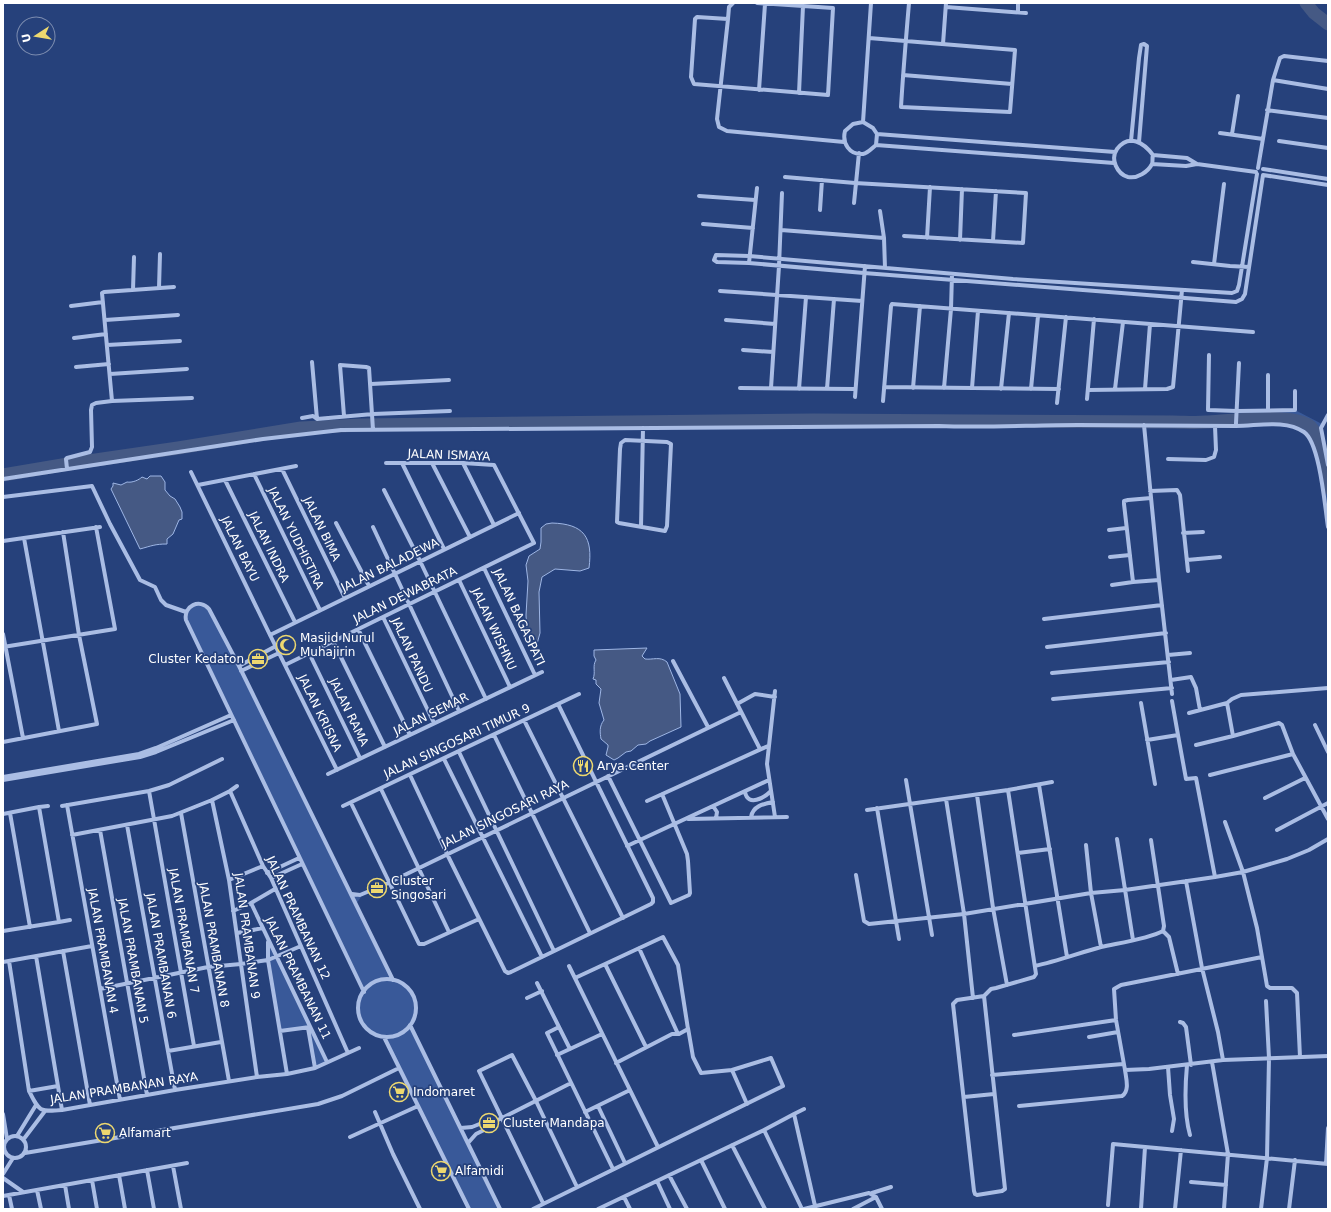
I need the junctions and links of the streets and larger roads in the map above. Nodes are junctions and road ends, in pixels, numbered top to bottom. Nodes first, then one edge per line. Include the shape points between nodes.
1 (733, 3) edge
2 (757, 3) edge
3 (834, 3) edge
4 (871, 3) edge
5 (909, 3) edge
6 (1018, 3) edge
7 (765, 4) edge
8 (946, 5) edge
9 (803, 6) junction
10 (833, 8) junction
11 (1018, 12) junction
12 (1026, 13) dead end
13 (728, 19) junction
14 (869, 38) junction
15 (906, 41) junction
16 (943, 44) junction
17 (1328, 61) edge
18 (903, 75) junction
19 (1273, 80) junction
20 (1012, 84) junction
21 (721, 87) junction
22 (1328, 89) edge
23 (759, 90) junction
24 (799, 93) junction
25 (1238, 96) dead end
26 (1267, 110) junction
27 (1328, 118) edge
28 (863, 122) junction
29 (1220, 133) dead end
30 (877, 134) junction
31 (1232, 134) junction
32 (1263, 139) junction
33 (1131, 141) junction
34 (1279, 141) dead end
35 (844, 142) junction
36 (1138, 142) junction
37 (876, 145) junction
38 (1328, 148) edge
39 (1115, 152) junction
40 (858, 153) junction
41 (1153, 155) junction
42 (1114, 163) junction
43 (1152, 164) junction
44 (1197, 164) junction
45 (1263, 169) junction
46 (1257, 172) junction
47 (1263, 175) junction
48 (785, 177) dead end
49 (1328, 179) edge
50 (822, 180) junction
51 (856, 183) junction
52 (1224, 184) dead end
53 (1328, 185) edge
54 (930, 187) junction
55 (757, 188) dead end
56 (962, 189) junction
57 (996, 191) junction
58 (782, 193) dead end
59 (699, 196) dead end
60 (755, 200) junction
61 (854, 203) dead end
62 (820, 210) dead end
63 (880, 211) dead end
64 (703, 224) dead end
65 (753, 228) junction
66 (781, 230) junction
67 (904, 236) dead end
68 (884, 238) junction
69 (927, 238) junction
70 (960, 240) junction
71 (993, 242) junction
72 (160, 254) dead end
73 (750, 256) junction
74 (134, 257) dead end
75 (779, 259) junction
76 (1193, 262) dead end
77 (749, 263) junction
78 (1214, 264) junction
79 (780, 266) junction
80 (865, 266) junction
81 (1242, 266) junction
82 (1249, 267) junction
83 (885, 268) junction
84 (864, 274) junction
85 (952, 274) junction
86 (952, 280) junction
87 (1076, 283) junction
88 (174, 287) dead end
89 (159, 288) junction
90 (133, 290) junction
91 (1075, 290) junction
92 (1182, 290) junction
93 (720, 291) dead end
94 (1237, 291) junction
95 (1245, 294) junction
96 (777, 295) junction
97 (806, 297) junction
98 (1182, 298) junction
99 (834, 299) junction
100 (862, 301) junction
101 (103, 302) junction
102 (71, 306) dead end
103 (920, 306) junction
104 (951, 309) junction
105 (978, 311) junction
106 (1009, 314) junction
107 (178, 315) dead end
108 (1038, 316) junction
109 (1066, 317) junction
110 (1094, 319) junction
111 (105, 320) junction
112 (726, 320) dead end
113 (1123, 322) junction
114 (775, 324) junction
115 (1150, 324) junction
116 (1179, 326) junction
117 (1253, 332) dead end
118 (106, 334) junction
119 (74, 338) dead end
120 (180, 341) dead end
121 (107, 345) junction
122 (743, 350) dead end
123 (773, 352) junction
124 (1209, 355) dead end
125 (312, 362) dead end
126 (1239, 363) dead end
127 (109, 364) junction
128 (76, 367) dead end
129 (186, 369) dead end
130 (110, 374) junction
131 (1268, 375) dead end
132 (448, 380) dead end
133 (371, 384) junction
134 (884, 387) junction
135 (740, 388) dead end
136 (771, 388) junction
137 (913, 388) junction
138 (944, 388) junction
139 (972, 388) junction
140 (799, 389) junction
141 (827, 389) junction
142 (855, 389) junction
143 (1001, 389) junction
144 (1031, 389) junction
145 (1059, 389) junction
146 (1115, 389) junction
147 (1145, 389) junction
148 (1088, 390) junction
149 (1295, 391) dead end
150 (855, 397) dead end
151 (192, 398) dead end
152 (1088, 399) dead end
153 (112, 401) junction
154 (883, 401) dead end
155 (1057, 403) dead end
156 (1268, 410) junction
157 (450, 411) dead end
158 (1237, 411) junction
159 (373, 414) junction
160 (1328, 415) edge
161 (344, 416) junction
162 (302, 418) dead end
163 (317, 419) junction
164 (1236, 424) junction
165 (1322, 424) junction
166 (1144, 425) junction
167 (1215, 426) junction
168 (1328, 426) edge
169 (643, 428) junction
170 (373, 430) junction
171 (643, 441) junction
172 (1168, 459) dead end
173 (386, 463) dead end
174 (402, 463) junction
175 (432, 463) junction
176 (463, 463) junction
177 (1328, 465) edge
178 (296, 466) dead end
179 (67, 469) junction
180 (282, 469) junction
181 (191, 472) dead end
182 (254, 474) junction
183 (3, 479) edge
184 (225, 480) junction
185 (198, 485) junction
186 (384, 490) dead end
187 (1150, 491) junction
188 (3, 497) edge
189 (1152, 498) junction
190 (519, 513) junction
191 (336, 523) dead end
192 (494, 525) junction
193 (641, 526) junction
194 (373, 527) dead end
195 (1126, 528) junction
196 (1328, 528) edge
197 (1109, 530) dead end
198 (63, 532) junction
199 (1203, 532) dead end
200 (1183, 533) junction
201 (470, 537) junction
202 (24, 538) junction
203 (3, 541) edge
204 (533, 545) joint
205 (444, 550) junction
206 (1130, 555) junction
207 (1110, 557) dead end
208 (1220, 557) dead end
209 (1187, 560) junction
210 (420, 561) junction
211 (484, 568) junction
212 (1188, 571) dead end
213 (395, 574) junction
214 (459, 580) junction
215 (1159, 580) junction
216 (1133, 582) junction
217 (1112, 585) dead end
218 (369, 586) junction
219 (435, 592) junction
220 (344, 598) junction
221 (410, 604) junction
222 (1162, 606) junction
223 (320, 610) junction
224 (186, 612) junction
225 (383, 617) junction
226 (1044, 618) dead end
227 (295, 622) junction
228 (358, 629) junction
229 (1166, 633) junction
230 (3, 634) edge
231 (79, 635) junction
232 (270, 635) junction
233 (43, 641) junction
234 (333, 641) junction
235 (276, 646) junction
236 (4, 647) edge
237 (1047, 647) dead end
238 (279, 653) junction
239 (309, 653) junction
240 (1190, 653) dead end
241 (1168, 655) junction
242 (673, 661) dead end
243 (1169, 662) junction
244 (285, 665) junction
245 (239, 666) junction
246 (242, 671) junction
247 (542, 672) dead end
248 (1052, 673) dead end
249 (535, 675) junction
250 (724, 678) dead end
251 (1171, 680) junction
252 (510, 687) junction
253 (1172, 688) junction
254 (1328, 688) edge
255 (775, 691) dead end
256 (579, 694) dead end
257 (1172, 694) dead end
258 (775, 696) junction
259 (486, 698) junction
260 (1053, 699) dead end
261 (1172, 701) dead end
262 (1227, 702) junction
263 (558, 704) junction
264 (737, 704) junction
265 (1141, 704) dead end
266 (1200, 710) junction
267 (459, 711) junction
268 (741, 712) junction
269 (1189, 713) dead end
270 (232, 715) junction
271 (234, 720) junction
272 (524, 720) junction
273 (434, 723) junction
274 (1315, 724) dead end
275 (708, 727) junction
276 (59, 731) junction
277 (410, 735) junction
278 (494, 735) junction
279 (1178, 735) junction
280 (1233, 736) junction
281 (23, 738) junction
282 (1148, 740) junction
283 (3, 742) edge
284 (1196, 745) dead end
285 (768, 746) junction
286 (385, 747) junction
287 (760, 749) junction
288 (459, 752) junction
289 (1328, 752) edge
290 (1293, 754) junction
291 (360, 758) junction
292 (222, 759) dead end
293 (444, 759) junction
294 (337, 770) junction
295 (328, 774) dead end
296 (410, 775) junction
297 (1210, 775) dead end
298 (608, 776) junction
299 (3, 777) edge
300 (1305, 778) junction
301 (3, 780) edge
302 (769, 780) junction
303 (906, 780) dead end
304 (596, 782) junction
305 (1052, 782) dead end
306 (1155, 784) dead end
307 (1039, 785) junction
308 (237, 786) dead end
309 (381, 788) junction
310 (1008, 790) junction
311 (149, 791) junction
312 (230, 791) junction
313 (771, 791) junction
314 (745, 792) junction
315 (662, 794) junction
316 (976, 795) junction
317 (562, 798) junction
318 (1265, 798) dead end
319 (946, 799) junction
320 (212, 800) junction
321 (646, 801) dead end
322 (351, 802) junction
323 (773, 802) junction
324 (910, 803) junction
325 (1328, 803) edge
326 (48, 806) dead end
327 (343, 806) dead end
328 (713, 806) junction
329 (39, 807) junction
330 (1322, 807) junction
331 (877, 808) junction
332 (867, 810) dead end
333 (532, 812) junction
334 (10, 813) junction
335 (181, 813) junction
336 (3, 814) edge
337 (751, 817) junction
338 (775, 817) junction
339 (787, 817) dead end
340 (716, 818) junction
341 (685, 819) junction
342 (1328, 819) edge
343 (155, 820) junction
344 (1225, 822) dead end
345 (674, 824) junction
346 (127, 825) junction
347 (100, 830) junction
348 (496, 830) junction
349 (1277, 830) dead end
350 (72, 835) junction
351 (482, 837) junction
352 (1118, 839) dead end
353 (1328, 839) edge
354 (639, 840) junction
355 (1151, 840) dead end
356 (1086, 845) dead end
357 (627, 846) junction
358 (1050, 849) junction
359 (1018, 853) junction
360 (447, 854) junction
361 (299, 858) junction
362 (302, 864) junction
363 (263, 866) junction
364 (418, 867) junction
365 (1243, 872) junction
366 (267, 873) junction
367 (856, 875) dead end
368 (1215, 877) junction
369 (271, 878) junction
370 (229, 880) junction
371 (1186, 881) junction
372 (388, 883) junction
373 (1158, 885) junction
374 (275, 889) junction
375 (1125, 890) junction
376 (1091, 893) junction
377 (352, 894) junction
378 (361, 896) junction
379 (1058, 898) junction
380 (251, 903) junction
381 (1026, 903) junction
382 (356, 904) junction
383 (993, 908) junction
384 (233, 910) junction
385 (964, 914) junction
386 (622, 918) junction
387 (928, 918) junction
388 (479, 919) junction
389 (70, 920) dead end
390 (896, 921) junction
391 (59, 922) junction
392 (30, 926) junction
393 (263, 928) junction
394 (3, 931) edge
395 (1163, 931) junction
396 (449, 932) junction
397 (237, 933) junction
398 (590, 934) junction
399 (932, 935) dead end
400 (267, 939) junction
401 (899, 939) dead end
402 (1133, 940) junction
403 (92, 946) junction
404 (301, 946) junction
405 (1101, 947) junction
406 (639, 948) junction
407 (63, 951) junction
408 (554, 951) junction
409 (36, 956) junction
410 (276, 957) junction
411 (542, 957) junction
412 (1067, 957) junction
413 (1262, 957) junction
414 (268, 960) junction
415 (9, 961) junction
416 (3, 962) edge
417 (241, 964) junction
418 (605, 964) junction
419 (569, 966) dead end
420 (1035, 966) junction
421 (208, 967) junction
422 (1202, 968) junction
423 (181, 973) junction
424 (1178, 974) junction
425 (154, 978) junction
426 (575, 978) junction
427 (393, 980) junction
428 (537, 983) dead end
429 (127, 984) junction
430 (1007, 985) junction
431 (100, 989) junction
432 (542, 991) junction
433 (364, 992) junction
434 (984, 996) junction
435 (527, 998) dead end
436 (973, 998) junction
437 (1266, 1002) dead end
438 (1116, 1020) junction
439 (1180, 1022) dead end
440 (410, 1025) junction
441 (309, 1027) junction
442 (559, 1027) junction
443 (688, 1028) junction
444 (280, 1031) junction
445 (1118, 1032) junction
446 (602, 1034) junction
447 (678, 1034) junction
448 (1014, 1035) dead end
449 (384, 1037) junction
450 (1089, 1037) dead end
451 (221, 1042) junction
452 (194, 1046) junction
453 (646, 1047) junction
454 (359, 1048) dead end
455 (570, 1049) junction
456 (168, 1051) junction
457 (348, 1053) junction
458 (558, 1055) junction
459 (1328, 1056) edge
460 (1300, 1057) junction
461 (1269, 1058) junction
462 (1223, 1060) junction
463 (327, 1062) junction
464 (1212, 1062) junction
465 (616, 1063) junction
466 (1123, 1064) junction
467 (1189, 1065) junction
468 (1168, 1067) junction
469 (315, 1068) junction
470 (399, 1068) junction
471 (732, 1070) junction
472 (1125, 1070) junction
473 (287, 1074) junction
474 (992, 1075) junction
475 (257, 1077) junction
476 (229, 1082) junction
477 (571, 1083) junction
478 (58, 1086) junction
479 (175, 1090) junction
480 (630, 1090) junction
481 (29, 1091) junction
482 (994, 1094) junction
483 (147, 1095) junction
484 (964, 1097) junction
485 (120, 1100) junction
486 (536, 1101) junction
487 (747, 1104) junction
488 (36, 1105) junction
489 (90, 1105) junction
490 (418, 1106) junction
491 (598, 1106) junction
492 (1019, 1106) dead end
493 (804, 1109) dead end
494 (62, 1110) junction
495 (45, 1111) junction
496 (375, 1112) dead end
497 (585, 1112) junction
498 (3, 1114) edge
499 (794, 1114) junction
500 (503, 1117) junction
501 (498, 1120) junction
502 (379, 1124) junction
503 (472, 1127) junction
504 (461, 1128) junction
505 (1328, 1128) edge
506 (764, 1130) junction
507 (1172, 1131) dead end
508 (476, 1134) junction
509 (1190, 1134) dead end
510 (17, 1136) junction
511 (350, 1137) dead end
512 (7, 1139) junction
513 (23, 1140) junction
514 (468, 1143) junction
515 (732, 1145) junction
516 (658, 1147) junction
517 (1145, 1147) junction
518 (1181, 1150) junction
519 (25, 1152) junction
520 (6, 1154) junction
521 (1228, 1154) junction
522 (3, 1158) edge
523 (13, 1158) junction
524 (1267, 1158) junction
525 (701, 1160) junction
526 (1294, 1160) junction
527 (188, 1163) dead end
528 (625, 1163) junction
529 (1327, 1164) edge
530 (173, 1166) junction
531 (613, 1169) junction
532 (147, 1170) junction
533 (3, 1174) edge
534 (118, 1175) junction
535 (669, 1175) junction
536 (3, 1178) edge
537 (92, 1180) junction
538 (657, 1181) junction
539 (1192, 1182) dead end
540 (64, 1185) junction
541 (1226, 1185) junction
542 (577, 1187) junction
543 (891, 1187) dead end
544 (37, 1190) junction
545 (23, 1192) junction
546 (872, 1193) junction
547 (9, 1195) junction
548 (3, 1196) edge
549 (624, 1197) junction
550 (876, 1197) junction
551 (543, 1203) junction
552 (1108, 1205) dead end
553 (815, 1206) junction
554 (533, 1208) edge
555 (12, 1209) edge
556 (40, 1209) edge
557 (69, 1209) edge
558 (97, 1209) edge
559 (124, 1209) edge
560 (154, 1209) edge
561 (181, 1209) edge
562 (420, 1209) edge
563 (469, 1209) edge
564 (500, 1209) edge
565 (598, 1209) edge
566 (630, 1209) edge
567 (670, 1209) edge
568 (687, 1209) edge
569 (726, 1209) edge
570 (765, 1209) edge
571 (803, 1209) edge
572 (853, 1209) edge
573 (882, 1209) edge
574 (1141, 1209) edge
575 (1175, 1209) edge
576 (1224, 1209) edge
577 (1261, 1209) edge
578 (1289, 1209) edge

1 - 13 street via 729,7
2 - 7 street
3 - 10 street
4 - 14 street
5 - 15 street
6 - 11 street
7 - 9 street
7 - 23 street
8 - 11 street
8 - 16 street
9 - 10 street
9 - 24 street
10 - 24 street via 828,95
11 - 12 street
13 - 21 street
13 - 21 street via 697,17 694,22 691,77 694,84
14 - 15 street
14 - 28 street
15 - 16 street
15 - 18 street
16 - 20 street via 1015,50
17 - 19 street via 1282,56
18 - 20 street
18 - 20 street via 901,107 1010,112
19 - 22 street
19 - 26 street
21 - 23 street
21 - 35 street via 718,120 719,127 723,130
23 - 24 street
25 - 31 street
26 - 27 street
26 - 32 street
28 - 30 street
28 - 35 street via 853,124 845,131
29 - 31 street
30 - 37 street
30 - 39 street
31 - 32 street
32 - 46 street
33 - 36 street
33 - 36 street via 1140,52 1141,45 1144,44 1147,46
33 - 39 street via 1123,143
34 - 38 street
35 - 40 street via 846,147
36 - 41 street via 1146,146
37 - 40 street via 864,154
37 - 42 street
39 - 42 street
40 - 51 street
41 - 43 street
41 - 44 street via 1187,158
42 - 43 street via 1121,173 1129,177 1145,173
43 - 44 street
44 - 46 street
45 - 46 street
45 - 47 street
45 - 49 street
46 - 47 street via 1259,176
46 - 81 street
47 - 53 street
47 - 82 street
48 - 50 street
50 - 51 street
50 - 62 street
51 - 54 street
51 - 61 street
52 - 78 street
54 - 56 street
54 - 69 street
55 - 60 street
56 - 57 street
56 - 70 street
57 - 71 street
57 - 71 street via 1026,193 1025,214 1023,243
58 - 66 street
59 - 60 street
60 - 65 street
63 - 68 street
64 - 65 street
65 - 73 street
66 - 68 street
66 - 75 street
67 - 69 street
68 - 83 street
69 - 70 street
70 - 71 street
72 - 89 street
73 - 75 street
73 - 77 street
73 - 77 street via 716,255 714,258 717,262
74 - 90 street
75 - 79 street
75 - 80 street
76 - 78 street
77 - 79 street
78 - 81 street
79 - 84 street
79 - 96 street
80 - 83 street
80 - 84 street
81 - 82 street
81 - 94 street
82 - 95 street
83 - 85 street
84 - 86 street
84 - 100 street
85 - 86 street
85 - 87 street
86 - 91 street
86 - 104 street
87 - 91 street
87 - 92 street
88 - 89 street
89 - 90 street
90 - 101 street via 103,292
91 - 98 street
92 - 94 street via 1229,294
92 - 98 street
93 - 96 street
94 - 95 street
95 - 98 street via 1236,302
96 - 97 street
96 - 114 street
97 - 99 street
97 - 140 street
98 - 116 street
99 - 100 street
99 - 141 street
100 - 142 street
101 - 102 street
101 - 111 street
103 - 104 street
103 - 134 street via 891,305
103 - 137 street
104 - 105 street
104 - 138 street
105 - 106 street
105 - 139 street
106 - 108 street
106 - 143 street
107 - 111 street
108 - 109 street
108 - 144 street
109 - 110 street
109 - 145 street
110 - 113 street
110 - 148 street
111 - 118 street
112 - 114 street
113 - 115 street
113 - 146 street
114 - 123 street
115 - 116 street
115 - 147 street
116 - 117 street
116 - 147 street via 1174,385 1167,389
118 - 119 street
118 - 121 street
120 - 121 street
121 - 127 street
122 - 123 street
123 - 136 street
124 - 158 street via 1208,410
125 - 163 street
126 - 158 street
127 - 128 street
127 - 130 street
129 - 130 street
130 - 153 street
131 - 156 street
132 - 133 street
133 - 159 street
133 - 161 street via 369,368 340,365
134 - 137 street
134 - 154 street
135 - 136 street
136 - 140 street
137 - 138 street
138 - 139 street
139 - 143 street
140 - 141 street
141 - 142 street
142 - 150 street
143 - 144 street
144 - 145 street
145 - 155 street
146 - 147 street
146 - 148 street
148 - 152 street
149 - 156 street via 1296,410
151 - 153 street
153 - 179 street via 92,405 92,448 90,452 66,459
156 - 158 street
157 - 159 street
158 - 164 street
159 - 161 street
159 - 170 street
160 - 165 street
161 - 163 street
162 - 163 street via 313,416
164 - 167 street
164 - 196 street via 1282,424 1306,432 1316,456
165 - 168 street
165 - 177 street via 1321,432
166 - 167 street
166 - 169 street
166 - 187 street
167 - 172 street via 1214,458
169 - 170 street
169 - 171 street
170 - 179 street via 342,430 287,436
171 - 193 street
171 - 193 street via 625,440 621,443 617,520 619,523
171 - 193 street via 669,442 671,452 667,528 662,531
173 - 174 street, JALAN ISMAYA
174 - 175 street, JALAN ISMAYA
174 - 205 street
175 - 176 street, JALAN ISMAYA
175 - 201 street
176 - 190 street, JALAN ISMAYA via 494,465
176 - 192 street
178 - 180 street
179 - 183 street
180 - 182 street
180 - 220 street, JALAN BIMA
181 - 185 street, JALAN BAYU
182 - 184 street
182 - 223 street, JALAN YUDHISTIRA
184 - 185 street
184 - 227 street, JALAN INDRA
185 - 232 street, JALAN BAYU
186 - 210 street
187 - 189 street
187 - 200 street via 1177,490 1180,495
188 - 224 street via 92,486 140,580 155,587 166,605
189 - 195 street via 1124,501
189 - 215 street
190 - 192 street, JALAN BALADEWA
190 - 204 street, JALAN ISMAYA via 534,541
191 - 218 street
192 - 201 street, JALAN BALADEWA
194 - 213 street
195 - 197 street
195 - 206 street
198 - 202 street
198 - 231 street
198 - 231 street via 98,527 114,629
199 - 200 street
200 - 209 street
201 - 205 street, JALAN BALADEWA
202 - 203 street
202 - 233 street
204 - 211 street, JALAN DEWABRATA
205 - 210 street, JALAN BALADEWA
206 - 207 street
206 - 216 street
208 - 209 street
209 - 212 street
210 - 213 street, JALAN BALADEWA
210 - 219 street
211 - 214 street, JALAN DEWABRATA
211 - 249 street, JALAN BAGASPATI
213 - 218 street, JALAN BALADEWA
213 - 221 street
214 - 219 street, JALAN DEWABRATA
214 - 252 street, JALAN WISHNU
215 - 216 street
215 - 222 street
216 - 217 street
218 - 220 street, JALAN BALADEWA
219 - 221 street, JALAN DEWABRATA
219 - 259 street
220 - 223 street, JALAN BALADEWA
221 - 225 street, JALAN DEWABRATA
221 - 267 street
222 - 226 street
222 - 229 street
223 - 227 street, JALAN BALADEWA
224 - 245 street via 195,605 208,607
224 - 270 street via 186,620
225 - 228 street, JALAN DEWABRATA
225 - 273 street, JALAN PANDU
227 - 232 street, JALAN BALADEWA
228 - 234 street, JALAN DEWABRATA
228 - 277 street
229 - 237 street
229 - 241 street
230 - 236 street
231 - 233 street
231 - 276 street via 97,724
232 - 235 street, JALAN BAYU
233 - 236 street
233 - 276 street
234 - 239 street, JALAN DEWABRATA
234 - 286 street
235 - 238 street, JALAN BAYU
235 - 245 street
236 - 281 street
238 - 244 street, JALAN KRISNA
238 - 246 street
239 - 244 street, JALAN DEWABRATA
239 - 291 street, JALAN RAMA
240 - 241 street
241 - 243 street
242 - 275 street
243 - 248 street
243 - 251 street
244 - 294 street, JALAN KRISNA
245 - 246 street
246 - 377 street
247 - 249 street, JALAN SEMAR
249 - 252 street, JALAN SEMAR
250 - 264 street
251 - 253 street
251 - 266 street via 1191,677
252 - 259 street, JALAN SEMAR
253 - 257 street
253 - 260 street
254 - 262 street via 1241,695
255 - 258 street
256 - 263 street, JALAN SINGOSARI TIMUR 9
258 - 264 street via 755,694
258 - 285 street
259 - 267 street, JALAN SEMAR
261 - 279 street
262 - 266 street
262 - 280 street
263 - 272 street, JALAN SINGOSARI TIMUR 9
263 - 304 street
264 - 268 street
265 - 282 street
266 - 269 street
267 - 273 street, JALAN SEMAR
268 - 275 street, JALAN SINGOSARI RAYA
268 - 287 street
270 - 271 street
270 - 299 street via 139,754
271 - 301 street via 140,757
271 - 361 street
272 - 278 street, JALAN SINGOSARI TIMUR 9
272 - 317 street
273 - 277 street, JALAN SEMAR
274 - 289 street
275 - 298 street, JALAN SINGOSARI RAYA
276 - 281 street
277 - 286 street, JALAN SEMAR
278 - 288 street, JALAN SINGOSARI TIMUR 9
278 - 333 street
279 - 282 street
279 - 368 street via 1186,779 1196,778
280 - 284 street
280 - 290 street via 1280,723
281 - 283 street
282 - 306 street
285 - 287 street
285 - 302 street
286 - 291 street, JALAN SEMAR
287 - 315 street
288 - 293 street, JALAN SINGOSARI TIMUR 9
288 - 348 street
290 - 297 street
290 - 300 street
291 - 294 street, JALAN SEMAR
292 - 311 street via 169,785
293 - 296 street, JALAN SINGOSARI TIMUR 9
293 - 351 street
294 - 295 street, JALAN SEMAR
296 - 309 street, JALAN SINGOSARI TIMUR 9
296 - 360 street
298 - 304 street, JALAN SINGOSARI RAYA
298 - 354 street
300 - 318 street
300 - 330 street
302 - 313 street
302 - 314 street
303 - 324 street
304 - 317 street, JALAN SINGOSARI RAYA
304 - 357 street
305 - 307 street
307 - 310 street
307 - 358 street
308 - 312 street
309 - 322 street, JALAN SINGOSARI TIMUR 9
309 - 364 street
310 - 316 street
310 - 359 street
311 - 343 street, JALAN PRAMBANAN 7
311 - 350 street, JALAN PRAMBANAN 4 via 64,805
312 - 320 street
312 - 363 street, JALAN PRAMBANAN 12
313 - 314 street via 762,799 755,800 750,799
313 - 323 street
314 - 328 street
315 - 321 street
315 - 345 street
316 - 319 street
316 - 383 street
317 - 333 street, JALAN SINGOSARI RAYA
317 - 386 street
319 - 324 street
319 - 385 street
320 - 335 street
320 - 370 street, JALAN PRAMBANAN 9
322 - 327 street, JALAN SINGOSARI TIMUR 9
322 - 372 street
323 - 337 street via 756,808
323 - 338 street
324 - 331 street
324 - 387 street
325 - 330 street
326 - 329 street
328 - 340 street via 717,810
328 - 341 street
329 - 334 street
329 - 391 street
330 - 342 street
330 - 349 street
331 - 332 street
331 - 390 street
333 - 348 street, JALAN SINGOSARI RAYA
333 - 398 street
334 - 336 street
334 - 392 street
335 - 343 street
335 - 421 street, JALAN PRAMBANAN 8
337 - 338 street
337 - 340 street
338 - 339 street
340 - 341 street
341 - 345 street
343 - 346 street
343 - 423 street, JALAN PRAMBANAN 7
344 - 365 street
345 - 354 street
345 - 354 street via 688,857 691,888 689,895 674,903 669,901
346 - 347 street
346 - 425 street, JALAN PRAMBANAN 6
347 - 350 street
347 - 429 street, JALAN PRAMBANAN 5
348 - 351 street, JALAN SINGOSARI RAYA
348 - 408 street
350 - 403 street, JALAN PRAMBANAN 4
351 - 360 street, JALAN SINGOSARI RAYA
351 - 411 street
352 - 375 street
353 - 365 street via 1287,859
354 - 357 street
355 - 373 street
356 - 376 street
357 - 386 street via 653,902
358 - 359 street
358 - 379 street
359 - 381 street
360 - 364 street, JALAN SINGOSARI RAYA
360 - 388 street
361 - 362 street
361 - 366 street
362 - 369 street
362 - 433 street
363 - 366 street, JALAN PRAMBANAN 12
363 - 370 street
364 - 372 street, JALAN SINGOSARI RAYA
364 - 396 street
365 - 368 street
365 - 413 street
366 - 369 street, JALAN PRAMBANAN 12
367 - 390 street via 865,923
368 - 371 street
369 - 374 street, JALAN PRAMBANAN 12
370 - 384 street, JALAN PRAMBANAN 9
371 - 373 street
371 - 422 street
372 - 378 street
372 - 396 street via 418,942 429,942
373 - 375 street
373 - 395 street
374 - 380 street
374 - 404 street, JALAN PRAMBANAN 12
375 - 376 street
375 - 402 street
376 - 379 street
376 - 405 street
377 - 378 street
377 - 382 street
378 - 382 street
379 - 381 street
379 - 412 street
380 - 384 street
380 - 393 street, JALAN PRAMBANAN 11
381 - 383 street
381 - 420 street
382 - 427 street
383 - 385 street
383 - 430 street
384 - 397 street, JALAN PRAMBANAN 9
385 - 387 street
385 - 436 street
386 - 398 street
387 - 390 street
387 - 399 street
388 - 396 street
388 - 411 street via 504,971 511,972
389 - 391 street
390 - 401 street
391 - 392 street
392 - 394 street
393 - 397 street
393 - 400 street, JALAN PRAMBANAN 11
395 - 402 street
395 - 424 street via 1169,937
397 - 417 street, JALAN PRAMBANAN 9
398 - 408 street
400 - 410 street, JALAN PRAMBANAN 11
400 - 414 street
402 - 405 street
403 - 407 street
403 - 431 street, JALAN PRAMBANAN 4
404 - 410 street
404 - 457 street, JALAN PRAMBANAN 12
405 - 412 street
406 - 418 street
406 - 443 street via 663,937 678,965
406 - 447 street
407 - 409 street
407 - 489 street
408 - 411 street
409 - 415 street
409 - 478 street
410 - 414 street
410 - 441 street, JALAN PRAMBANAN 11
412 - 420 street
413 - 422 street
413 - 460 street via 1267,987 1292,988 1297,993
414 - 417 street
414 - 444 street
415 - 416 street
415 - 481 street, JALAN PRAMBANAN RAYA
417 - 421 street
417 - 475 street, JALAN PRAMBANAN 9
418 - 426 street
418 - 453 street
419 - 426 street
420 - 430 street via 1035,976
421 - 423 street
421 - 451 street, JALAN PRAMBANAN 8
422 - 424 street
422 - 462 street
423 - 425 street
423 - 452 street, JALAN PRAMBANAN 7
424 - 438 street via 1115,988
425 - 429 street
425 - 456 street, JALAN PRAMBANAN 6
426 - 446 street
427 - 433 street via 377,981
427 - 440 street via 408,988 414,998 415,1014
428 - 432 street
429 - 431 street
429 - 483 street, JALAN PRAMBANAN 5
430 - 434 street via 991,989
431 - 485 street, JALAN PRAMBANAN 4
432 - 435 street
432 - 442 street
433 - 449 street via 359,1002 362,1023 369,1031
434 - 436 street
434 - 474 street
436 - 484 street via 957,1000 953,1004
437 - 461 street
438 - 445 street
438 - 448 street
439 - 467 street via 1186,1027
440 - 449 street via 400,1034
440 - 504 street
441 - 444 street
441 - 463 street, JALAN PRAMBANAN 11
441 - 469 street
442 - 455 street
442 - 458 street via 547,1033
443 - 447 street
443 - 471 street via 693,1057 701,1073
444 - 473 street
445 - 450 street
445 - 466 street
446 - 455 street
446 - 465 street
447 - 453 street via 672,1034
449 - 470 street
451 - 452 street
451 - 476 street, JALAN PRAMBANAN 8
452 - 456 street
453 - 465 street
454 - 457 street, JALAN PRAMBANAN RAYA
455 - 458 street
456 - 479 street, JALAN PRAMBANAN 6
457 - 463 street, JALAN PRAMBANAN RAYA
458 - 477 street
459 - 460 street
460 - 461 street
461 - 462 street
461 - 524 street
462 - 464 street
463 - 469 street, JALAN PRAMBANAN RAYA
464 - 467 street
464 - 521 street
465 - 480 street
466 - 472 street
466 - 474 street
467 - 468 street
467 - 509 street via 1186,1094
468 - 472 street
468 - 507 street
469 - 473 street, JALAN PRAMBANAN RAYA
470 - 490 street
470 - 519 street via 342,1096 318,1104
471 - 487 street
471 - 487 street via 771,1058 783,1086
472 - 492 street via 1127,1090 1122,1096
473 - 475 street, JALAN PRAMBANAN RAYA
474 - 482 street
475 - 476 street, JALAN PRAMBANAN RAYA
476 - 479 street, JALAN PRAMBANAN RAYA
477 - 486 street
477 - 497 street
478 - 481 street
478 - 494 street
479 - 483 street, JALAN PRAMBANAN RAYA
480 - 491 street
480 - 516 street
481 - 488 street, JALAN PRAMBANAN RAYA
482 - 484 street
482 - 484 street via 1005,1189 977,1195 974,1191
483 - 485 street, JALAN PRAMBANAN RAYA
485 - 489 street, JALAN PRAMBANAN RAYA
486 - 500 street
486 - 500 street via 512,1055 478,1071
486 - 542 street
487 - 516 street
488 - 495 street, JALAN PRAMBANAN RAYA
488 - 510 street
489 - 494 street, JALAN PRAMBANAN RAYA
490 - 502 street
490 - 563 street
491 - 497 street
491 - 528 street
493 - 499 street
494 - 495 street, JALAN PRAMBANAN RAYA
495 - 513 street
496 - 502 street
497 - 531 street
498 - 512 street
499 - 506 street
499 - 553 street
500 - 501 street
500 - 551 street
501 - 503 street via 492,1119
501 - 508 street via 494,1125
502 - 511 street
502 - 562 street
503 - 504 street
503 - 508 street
504 - 514 street
505 - 529 street
506 - 515 street
506 - 571 street
508 - 514 street
510 - 512 street
510 - 513 street
512 - 520 street via 4,1148
513 - 519 street
514 - 564 street
515 - 525 street
515 - 570 street
516 - 528 street
517 - 518 street
517 - 552 street via 1113,1144
517 - 574 street
518 - 521 street
518 - 575 street
519 - 523 street via 20,1157
520 - 522 street
520 - 523 street
521 - 524 street
521 - 541 street
523 - 533 street
524 - 526 street
524 - 577 street
525 - 535 street
525 - 569 street
526 - 529 street
526 - 578 street
527 - 530 street
528 - 531 street
530 - 532 street
530 - 561 street
531 - 542 street
532 - 534 street
532 - 560 street
534 - 537 street
534 - 559 street
535 - 538 street
535 - 568 street
536 - 545 street
537 - 540 street
537 - 558 street
538 - 549 street
538 - 567 street
539 - 541 street
540 - 544 street
540 - 557 street
541 - 576 street
542 - 551 street
543 - 546 street
544 - 545 street
544 - 556 street
545 - 547 street
546 - 550 street
546 - 553 street
547 - 548 street
547 - 555 street
549 - 565 street
549 - 566 street
550 - 572 street
550 - 573 street
551 - 554 street
553 - 571 street

